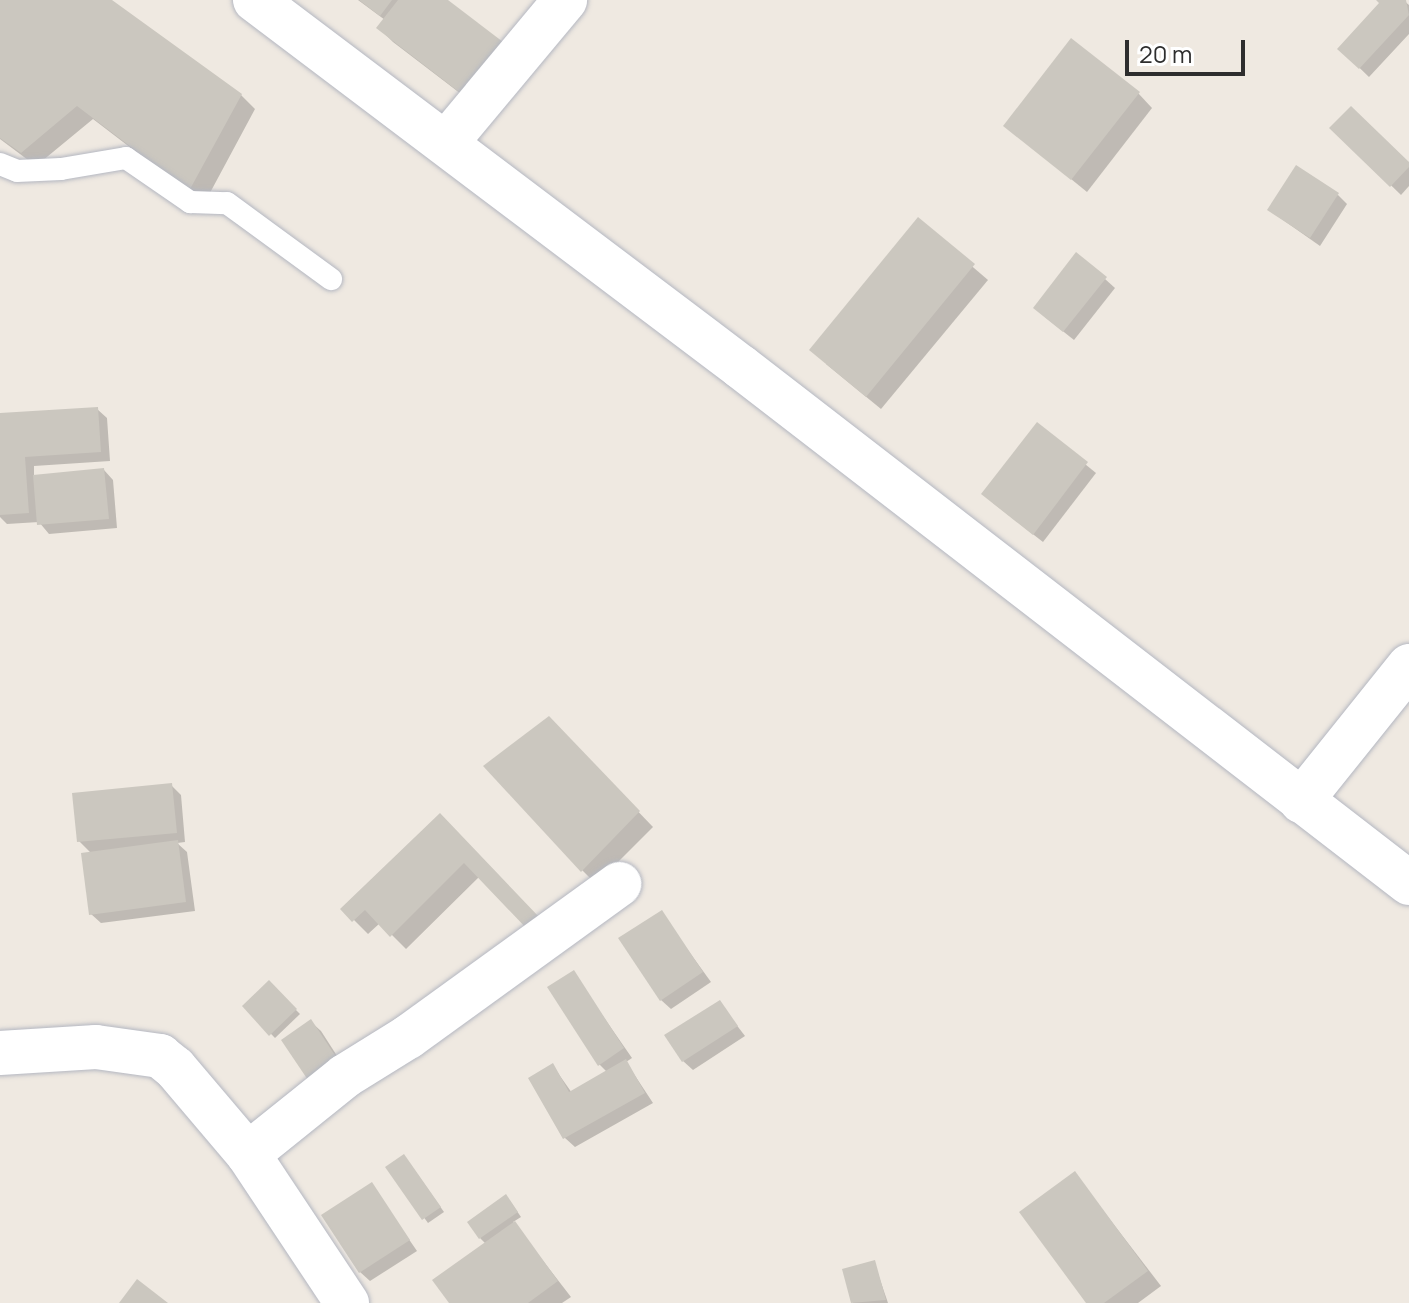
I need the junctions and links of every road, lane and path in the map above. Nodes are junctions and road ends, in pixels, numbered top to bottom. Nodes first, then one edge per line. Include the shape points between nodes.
1 (255, 0) edge
2 (565, 0) edge
3 (446, 143) junction
4 (0, 164) edge
5 (331, 279) dead end
6 (1409, 666) edge
7 (1301, 801) junction
8 (1409, 883) edge
9 (619, 884) dead end
10 (0, 1053) edge
11 (248, 1154) junction
12 (347, 1303) edge

1 - 3 street
2 - 3 street
3 - 7 street
4 - 5 lane via 17,171 61,169 126,158 190,202 227,203
6 - 7 street
7 - 8 street
9 - 11 street via 408,1037 345,1076
10 - 11 street via 96,1047 160,1056
11 - 12 street

